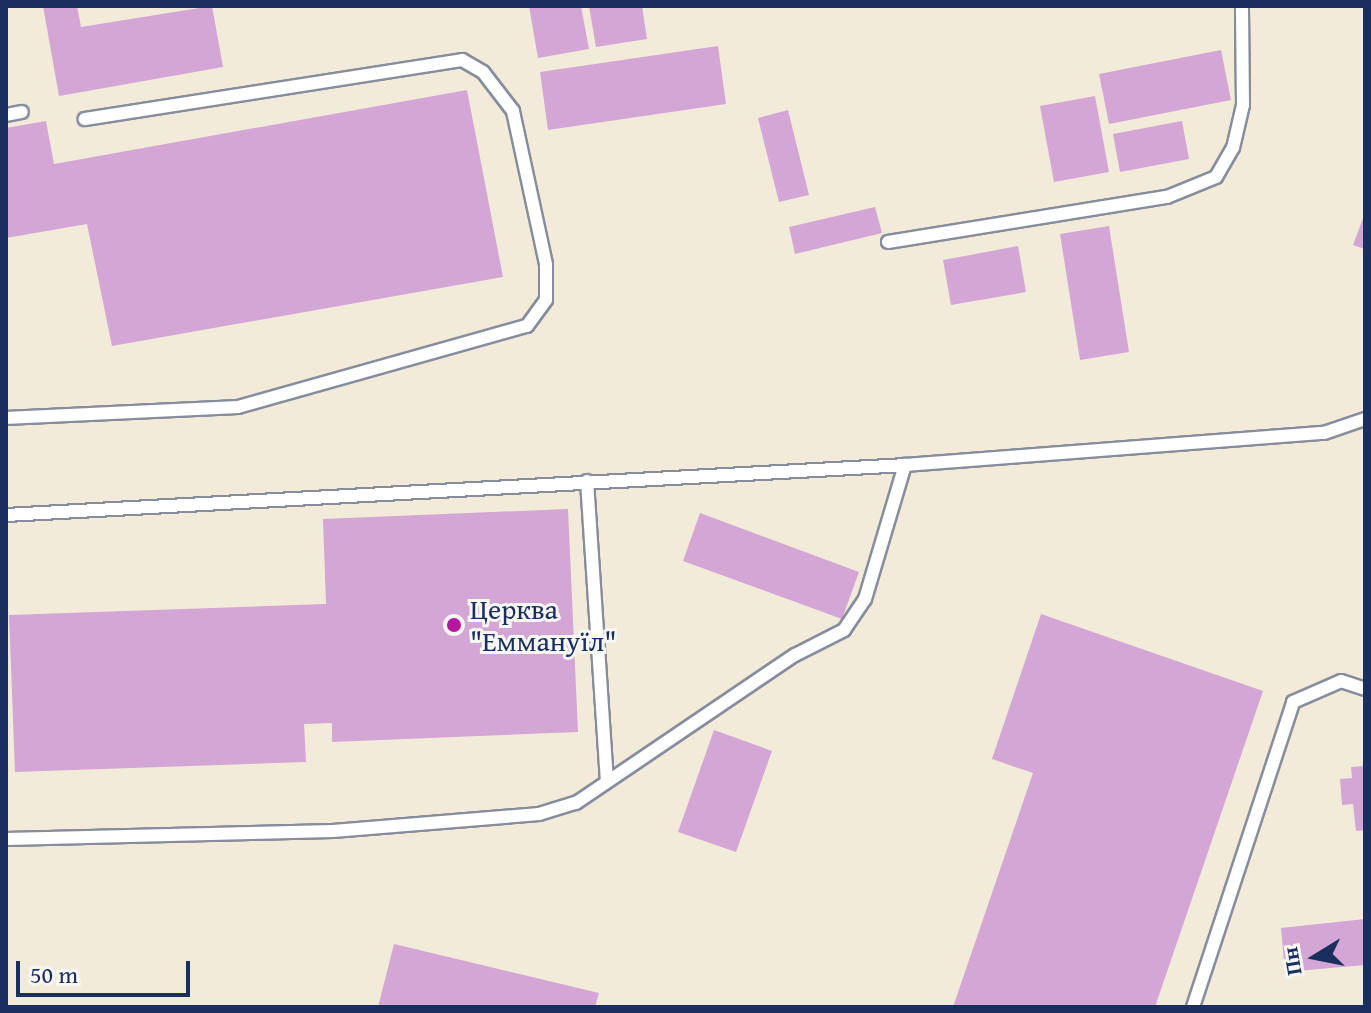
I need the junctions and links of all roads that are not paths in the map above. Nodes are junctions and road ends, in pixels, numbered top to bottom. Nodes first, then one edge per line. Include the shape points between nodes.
1 (1242, 6) edge
2 (22, 112) dead end
3 (6, 115) edge
4 (85, 119) dead end
5 (888, 242) dead end
6 (6, 418) edge
7 (1365, 419) edge
8 (905, 465) junction
9 (587, 481) junction
10 (6, 515) edge
11 (1365, 689) edge
12 (607, 779) junction
13 (6, 839) edge
14 (1193, 1007) edge

1 - 5 lane via 1243,105 1233,148 1216,177 1167,197
2 - 3 lane
4 - 6 lane via 462,60 492,81 513,111 546,264 546,300 527,326 238,407
7 - 8 lane via 1324,433
8 - 9 lane
8 - 12 lane via 865,599 844,630 795,655
9 - 10 lane
9 - 12 lane
11 - 14 lane via 1341,681 1293,702
12 - 13 lane via 576,803 480,821 333,831

